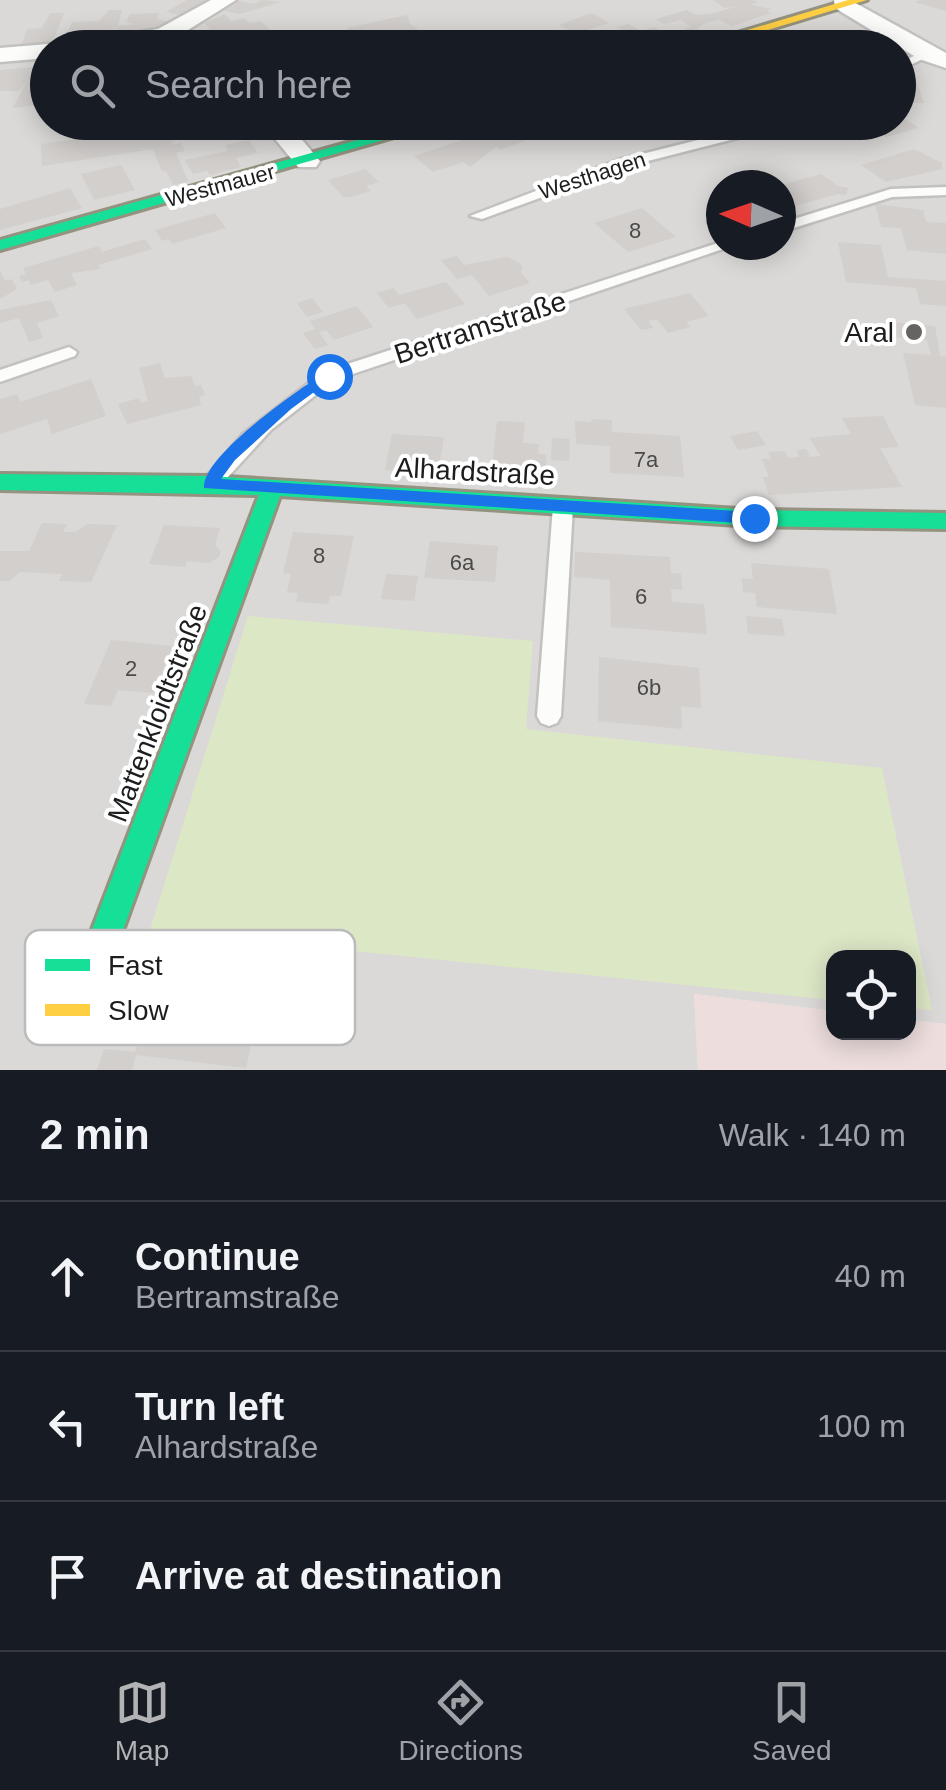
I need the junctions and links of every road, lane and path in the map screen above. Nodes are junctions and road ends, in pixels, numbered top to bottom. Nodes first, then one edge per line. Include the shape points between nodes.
1 (226, 0) edge
2 (846, 2) edge
3 (174, 30) edge
4 (753, 30) edge
5 (891, 30) edge
6 (30, 52) edge
7 (0, 55) edge
8 (289, 140) edge
9 (379, 140) edge
10 (714, 140) edge
11 (308, 161) junction
12 (946, 191) edge
13 (476, 216) dead end
14 (796, 223) edge
15 (0, 245) edge
16 (706, 252) edge
17 (69, 352) dead end
18 (0, 376) edge
19 (0, 482) edge
20 (210, 484) junction
21 (272, 489) junction
22 (563, 506) junction
23 (946, 521) edge
24 (549, 716) dead end
25 (107, 930) edge

1 - 3 street
2 - 4 street
2 - 5 street
6 - 7 street
8 - 11 street
9 - 11 street, Westmauer
10 - 13 lane, Westhagen via 623,163
11 - 15 street, Westmauer
12 - 14 lane via 891,193
16 - 20 lane, Bertramstraße via 329,376 230,456
17 - 18 lane
19 - 20 street, Alhardstraße
20 - 21 street, Alhardstraße
21 - 22 street, Alhardstraße
21 - 25 street, Mattenkloidtstraße
22 - 23 street, Alhardstraße
22 - 24 lane

